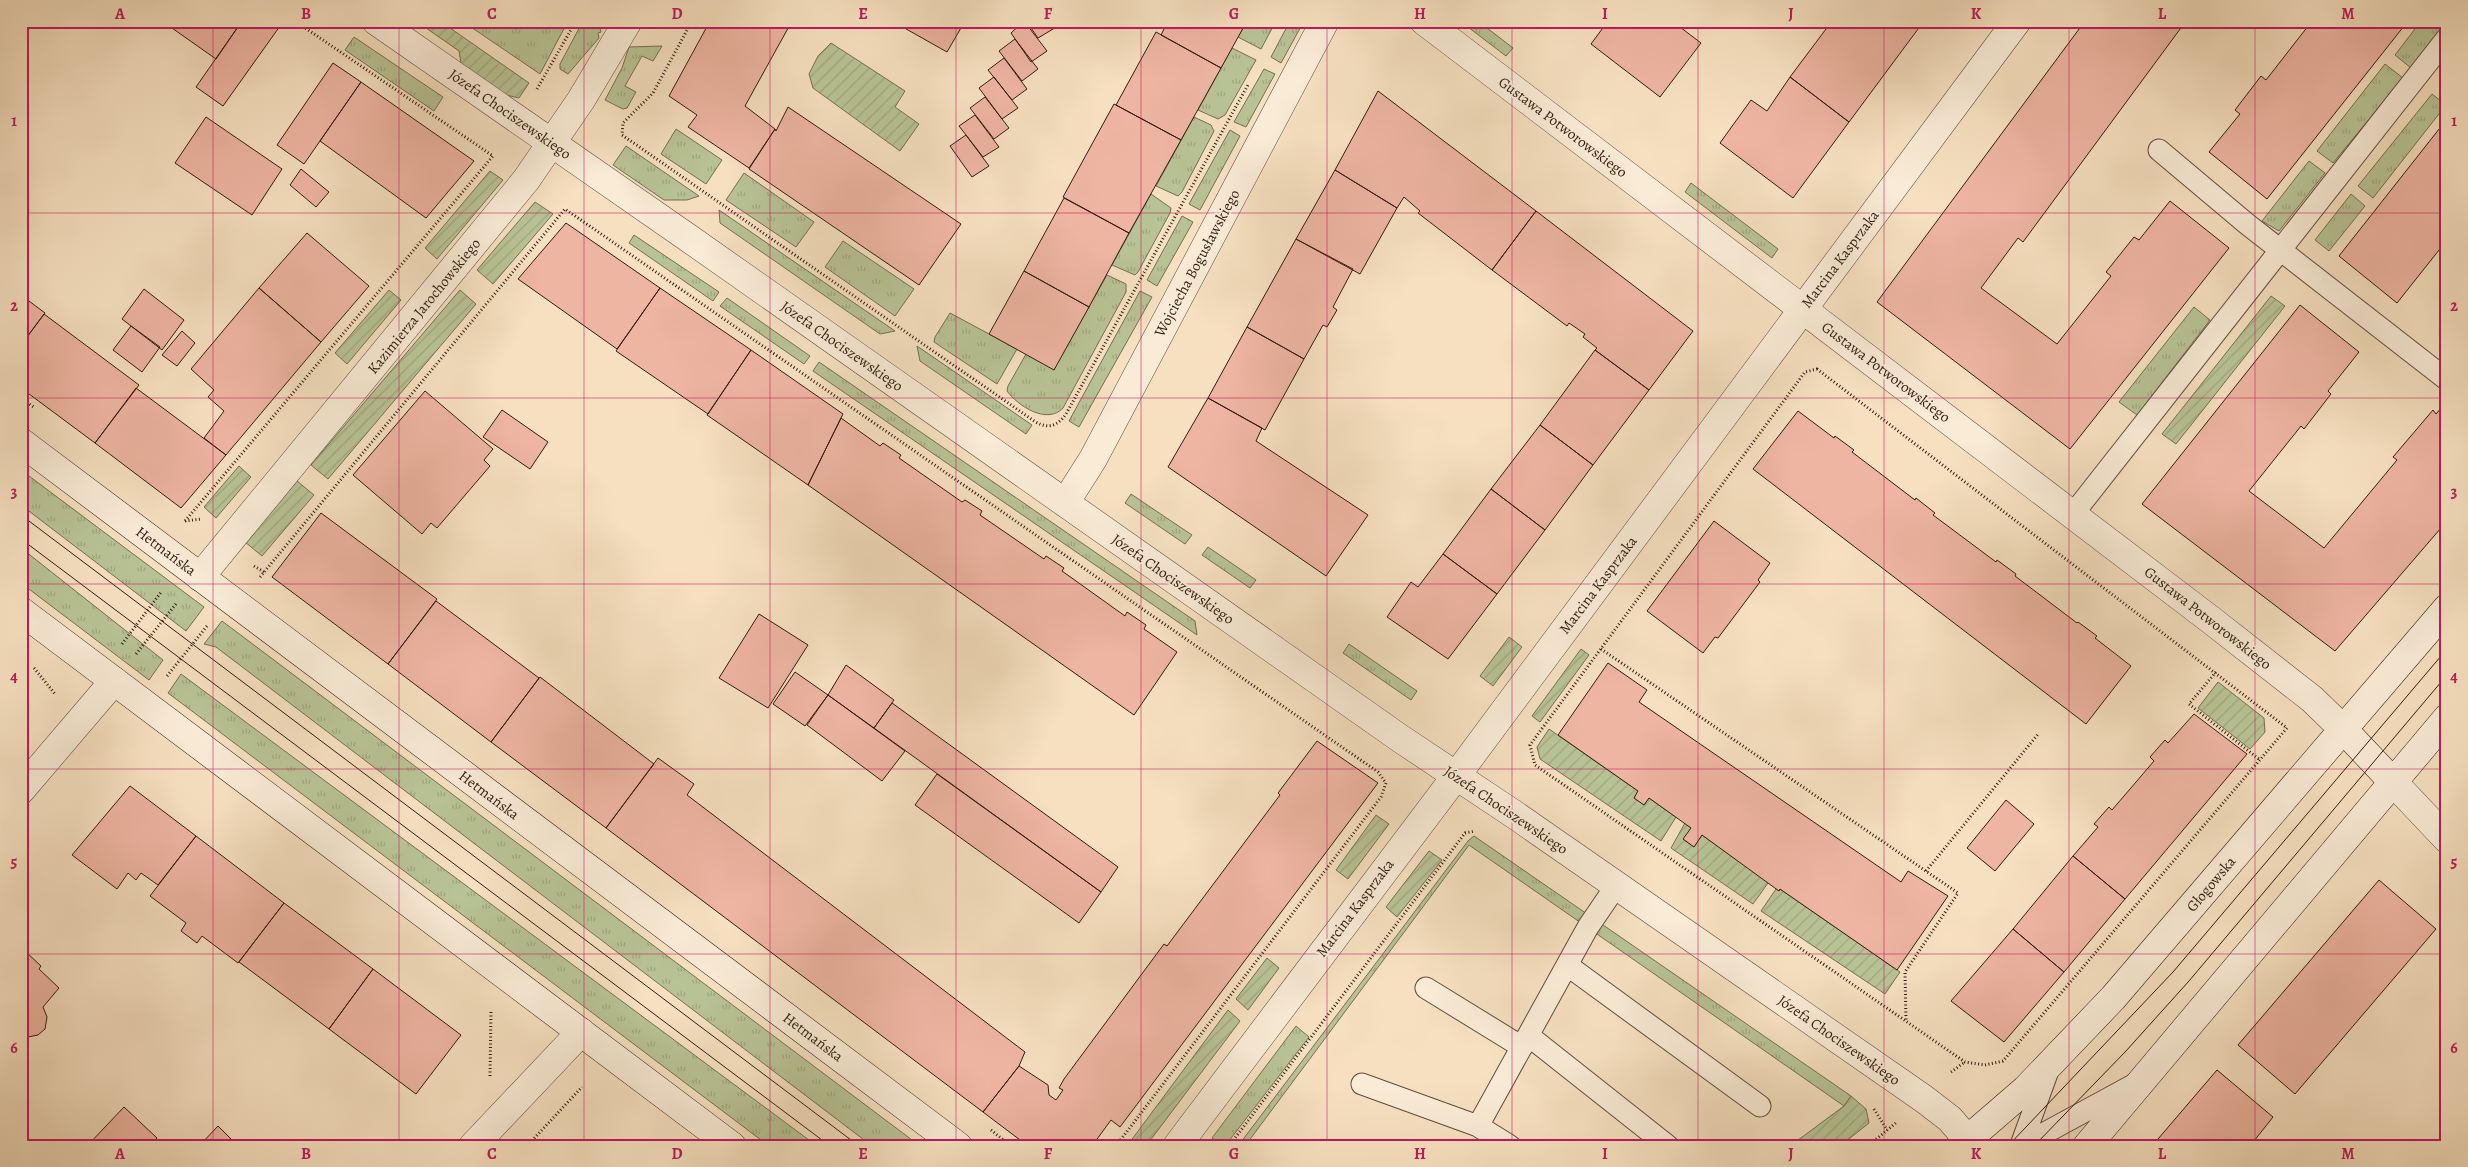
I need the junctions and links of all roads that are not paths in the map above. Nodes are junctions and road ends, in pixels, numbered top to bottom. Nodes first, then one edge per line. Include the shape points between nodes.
1 (628, 21) edge
2 (1325, 21) edge
3 (1424, 21) edge
4 (2017, 21) edge
5 (381, 23) edge
6 (2447, 38) edge
7 (552, 143) junction
8 (2159, 150) dead end
9 (2281, 250) junction
10 (1802, 309) junction
11 (2446, 379) edge
12 (21, 442) edge
13 (1065, 503) junction
14 (2073, 514) junction
15 (192, 571) junction
16 (2447, 608) edge
17 (21, 611) edge
18 (107, 676) junction
19 (2447, 718) edge
20 (2343, 730) junction
21 (1456, 776) junction
22 (2393, 782) junction
23 (21, 790) edge
24 (2447, 838) edge
25 (1616, 886) junction
26 (1567, 965) junction
27 (1426, 988) dead end
28 (581, 1032) junction
29 (1526, 1042) junction
30 (2051, 1064) junction
31 (2142, 1080) junction
32 (1362, 1084) dead end
33 (1760, 1106) dead end
34 (1478, 1126) junction
35 (1964, 1143) edge
36 (473, 1146) edge
37 (732, 1146) edge
38 (958, 1146) edge
39 (1177, 1146) edge
40 (1510, 1146) edge
41 (1668, 1146) edge
42 (2021, 1146) edge
43 (2087, 1146) edge

1 - 7 street, Kazimierza Jarochowskiego via 582,100
2 - 13 street, Wojciecha Bogusławskiego via 1093,459
3 - 10 street, Gustawa Potworowskiego
4 - 10 street, Marcina Kasprzaka
5 - 7 street, Józefa Chociszewskiego
6 - 9 lane
7 - 13 street, Józefa Chociszewskiego
7 - 15 street, Kazimierza Jarochowskiego via 526,180
8 - 9 lane
9 - 11 lane
9 - 14 lane
10 - 14 street, Gustawa Potworowskiego
10 - 21 street, Marcina Kasprzaka
12 - 15 street, Hetmańska
13 - 21 street, Józefa Chociszewskiego
14 - 20 street, Gustawa Potworowskiego via 2312,698
15 - 38 street, Hetmańska
16 - 20 street, Głogowska
17 - 18 street
18 - 23 street
18 - 28 street
19 - 22 street
20 - 22 street, Gustawa Potworowskiego
20 - 30 street, Głogowska via 2113,998
21 - 25 street, Józefa Chociszewskiego
21 - 39 street, Marcina Kasprzaka
22 - 24 street, Gustawa Potworowskiego
22 - 31 street
25 - 26 lane
25 - 35 street, Józefa Chociszewskiego via 1924,1099 1950,1119
26 - 29 lane
26 - 33 lane
27 - 29 lane
28 - 36 street
28 - 37 street
29 - 34 lane
29 - 41 lane
30 - 35 street, Głogowska
30 - 42 lane
31 - 42 lane
31 - 43 street
32 - 34 lane
34 - 40 lane

